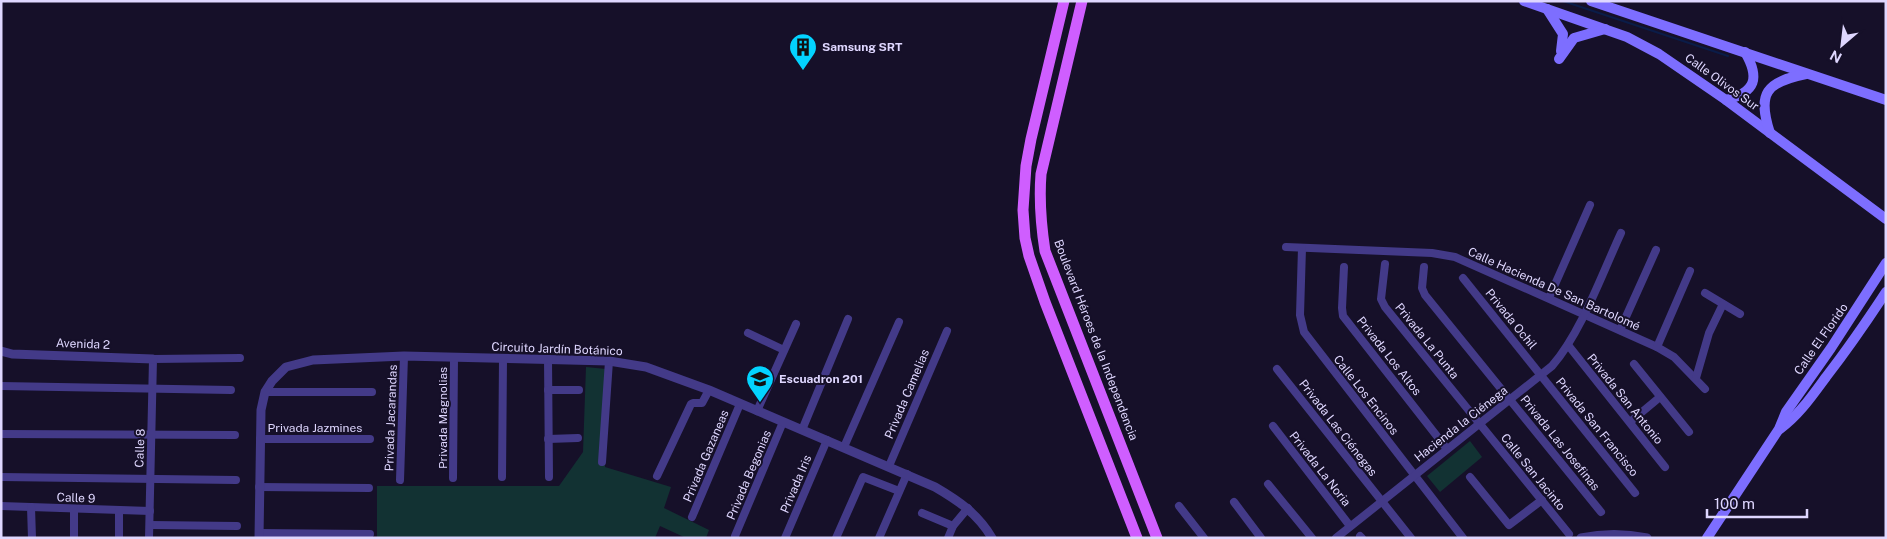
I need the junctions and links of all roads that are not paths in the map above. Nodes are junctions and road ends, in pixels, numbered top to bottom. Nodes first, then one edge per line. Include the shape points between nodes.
1 (1064, 1) edge
2 (1082, 1) edge
3 (1524, 1) edge
4 (1591, 1) edge
5 (1547, 9) junction
6 (1605, 29) junction
7 (1563, 34) junction
8 (1574, 38) junction
9 (1745, 52) junction
10 (1807, 74) junction
11 (1726, 100) junction
12 (1886, 100) edge
13 (1770, 133) junction
14 (1590, 205) dead end
15 (1886, 219) edge
16 (1621, 233) dead end
17 (1286, 247) dead end
18 (1302, 248) junction
19 (1656, 250) dead end
20 (1029, 256) junction
21 (1886, 262) edge
22 (1385, 264) dead end
23 (1424, 266) dead end
24 (1344, 267) dead end
25 (1690, 271) dead end
26 (1463, 278) dead end
27 (1058, 284) junction
28 (1886, 292) edge
29 (1705, 293) dead end
30 (1549, 298) junction
31 (1724, 304) junction
32 (1583, 314) junction
33 (1740, 314) dead end
34 (848, 319) dead end
35 (898, 322) dead end
36 (796, 324) dead end
37 (1620, 330) junction
38 (947, 331) dead end
39 (748, 333) dead end
40 (1568, 345) junction
41 (1657, 347) junction
42 (784, 350) junction
43 (1, 351) edge
44 (12, 354) junction
45 (404, 356) junction
46 (1, 357) edge
47 (240, 358) dead end
48 (454, 358) junction
49 (153, 359) junction
50 (503, 359) junction
51 (548, 359) junction
52 (609, 361) junction
53 (1634, 364) dead end
54 (1277, 369) dead end
55 (1541, 375) junction
56 (1696, 378) junction
57 (1, 386) edge
58 (153, 389) junction
59 (1706, 389) dead end
60 (231, 390) dead end
61 (548, 390) junction
62 (579, 390) dead end
63 (709, 390) junction
64 (265, 392) junction
65 (372, 392) dead end
66 (1660, 397) junction
67 (1511, 399) junction
68 (740, 404) junction
69 (757, 411) junction
70 (783, 422) junction
71 (1630, 422) junction
72 (1480, 423) junction
73 (1273, 426) dead end
74 (1779, 429) junction
75 (802, 430) junction
76 (1689, 432) dead end
77 (1, 434) edge
78 (152, 435) junction
79 (235, 435) dead end
80 (548, 438) junction
81 (578, 438) dead end
82 (260, 439) junction
83 (370, 439) dead end
84 (828, 440) junction
85 (844, 447) junction
86 (1447, 449) junction
87 (602, 462) dead end
88 (889, 466) junction
89 (1665, 467) dead end
90 (907, 474) junction
91 (1415, 475) junction
92 (549, 476) dead end
93 (657, 476) dead end
94 (1, 477) edge
95 (502, 477) dead end
96 (1470, 477) dead end
97 (454, 478) dead end
98 (150, 480) junction
99 (236, 480) dead end
100 (400, 480) dead end
101 (1268, 484) dead end
102 (259, 487) junction
103 (369, 488) dead end
104 (899, 492) junction
105 (1636, 493) dead end
106 (1542, 500) junction
107 (1382, 501) junction
108 (1234, 502) dead end
109 (1, 506) edge
110 (1179, 506) dead end
111 (31, 507) junction
112 (968, 508) junction
113 (74, 509) junction
114 (119, 510) junction
115 (150, 511) junction
116 (1601, 512) dead end
117 (922, 514) dead end
118 (692, 517) dead end
119 (150, 526) junction
120 (236, 526) dead end
121 (953, 526) junction
122 (1350, 526) junction
123 (370, 534) dead end
124 (1569, 534) dead end
125 (259, 535) edge
126 (735, 536) edge
127 (32, 538) edge
128 (74, 538) edge
129 (119, 538) edge
130 (150, 538) edge
131 (785, 538) edge
132 (836, 538) edge
133 (879, 538) edge
134 (948, 538) edge
135 (992, 538) edge
136 (1138, 538) edge
137 (1157, 538) edge
138 (1204, 538) edge
139 (1261, 538) edge
140 (1312, 538) edge
141 (1336, 538) edge
142 (1411, 538) edge
143 (1463, 538) edge
144 (1581, 538) edge
145 (1647, 538) edge
146 (1707, 538) edge

1 - 20 main road via 1026,166 1023,210
2 - 27 main road, Boulevard Héroes de la Independencia via 1041,174 1039,202 1045,252
3 - 5 main road, Calle Olivos Sur
4 - 9 main road, Calle Olivos Sur
5 - 6 main road, Calle Olivos Sur
5 - 7 main road
6 - 8 main road
6 - 11 main road, Calle Olivos Sur via 1659,54
7 - 8 main road
7 - 8 main road via 1560,59
9 - 10 main road, Calle Olivos Sur
9 - 11 main road via 1752,64 1752,82 1745,93
10 - 12 main road, Calle Olivos Sur
10 - 13 main road via 1779,81 1771,88 1764,106
11 - 13 main road, Calle Olivos Sur
13 - 15 main road, Calle Olivos Sur
14 - 30 street
16 - 32 street, Hacienda la Ciénega
17 - 18 street, Calle Hacienda De San Bartolomé
18 - 30 street, Calle Hacienda De San Bartolomé via 1444,255 1466,261
18 - 91 street, Calle Los Encinos via 1300,315 1304,332
19 - 37 street
20 - 27 main road via 1046,282
20 - 136 main road
21 - 74 main road, Calle El Florido via 1786,412
22 - 72 street, Privada La Punta via 1383,303
23 - 67 street, Privada Las Josefinas via 1422,288 1425,296
24 - 86 street, Privada Los Altos via 1343,316
25 - 41 street
26 - 55 street, Privada Ochil
27 - 137 main road, Boulevard Héroes de la Independencia
28 - 74 main road, Calle El Florido via 1806,404
29 - 31 street
30 - 32 street, Calle Hacienda De San Bartolomé
31 - 33 street
31 - 56 street via 1708,333
32 - 37 street, Calle Hacienda De San Bartolomé
32 - 40 street, Hacienda la Ciénega
34 - 75 street
35 - 85 street
36 - 42 street
37 - 41 street, Calle Hacienda De San Bartolomé
38 - 88 street, Privada Camelias
39 - 42 street
40 - 55 street, Hacienda la Ciénega
40 - 71 street, Privada San Antonio
41 - 56 street, Calle Hacienda De San Bartolomé via 1674,357
42 - 69 street
43 - 44 street
44 - 46 street
44 - 49 street, Avenida 2
45 - 48 street, Circuito Jardín Botánico
45 - 64 street, Circuito Jardín Botánico via 313,360 286,368
45 - 100 street, Privada Jacarandas
47 - 49 street
48 - 50 street, Circuito Jardín Botánico
48 - 97 street, Privada Magnolias
49 - 58 street, Calle 8
50 - 51 street, Circuito Jardín Botánico
50 - 95 street
51 - 52 street, Circuito Jardín Botánico
51 - 61 street
52 - 63 street, Circuito Jardín Botánico via 646,367
52 - 87 street
53 - 66 street
54 - 107 street, Privada Las Ciénegas
55 - 67 street, Hacienda la Ciénega
55 - 105 street, Privada San Francisco
56 - 59 street, Calle Hacienda De San Bartolomé
57 - 58 street
58 - 60 street
58 - 78 street, Calle 8
61 - 62 street
61 - 80 street
63 - 68 street, Circuito Jardín Botánico
63 - 93 street via 702,403 691,404
64 - 65 street
64 - 82 street, Circuito Jardín Botánico
66 - 71 street
66 - 76 street
67 - 72 street, Hacienda la Ciénega
67 - 116 street, Privada Las Josefinas
68 - 69 street, Circuito Jardín Botánico
68 - 118 street, Privada Gazaneas
69 - 70 street, Circuito Jardín Botánico
70 - 75 street, Circuito Jardín Botánico
70 - 126 street, Privada Begonias
71 - 89 street, Privada San Antonio
72 - 86 street, Hacienda la Ciénega
72 - 106 street, Calle San Jacinto
73 - 122 street, Privada La Noria
74 - 146 main road, Calle El Florido
75 - 84 street, Circuito Jardín Botánico
77 - 78 street
78 - 79 street
78 - 98 street, Calle 8
80 - 81 street
80 - 92 street
82 - 83 street, Privada Jazmines
82 - 102 street, Circuito Jardín Botánico
84 - 85 street, Circuito Jardín Botánico
84 - 131 street, Privada Iris
85 - 88 street, Circuito Jardín Botánico
86 - 91 street, Hacienda la Ciénega
88 - 90 street, Circuito Jardín Botánico
90 - 104 street
90 - 112 street, Circuito Jardín Botánico via 936,487
91 - 107 street, Hacienda la Ciénega
91 - 143 street, Calle Los Encinos
94 - 98 street
96 - 106 street via 1510,525
98 - 99 street
98 - 115 street, Calle 8
101 - 140 street
102 - 103 street
102 - 125 street, Circuito Jardín Botánico
104 - 132 street via 863,477
104 - 133 street
106 - 124 street, Calle San Jacinto
107 - 122 street, Hacienda la Ciénega
107 - 142 street, Privada Las Ciénegas
108 - 139 street
109 - 111 street, Calle 9
110 - 138 street
111 - 113 street, Calle 9
111 - 127 street
112 - 121 street
112 - 135 street, Circuito Jardín Botánico
113 - 114 street, Calle 9
113 - 128 street
114 - 115 street, Calle 9
114 - 129 street
115 - 119 street, Calle 8
117 - 121 street
119 - 120 street
119 - 130 street, Calle 8
121 - 134 street
122 - 141 street, Hacienda la Ciénega
123 - 125 street
144 - 145 street via 1621,534

